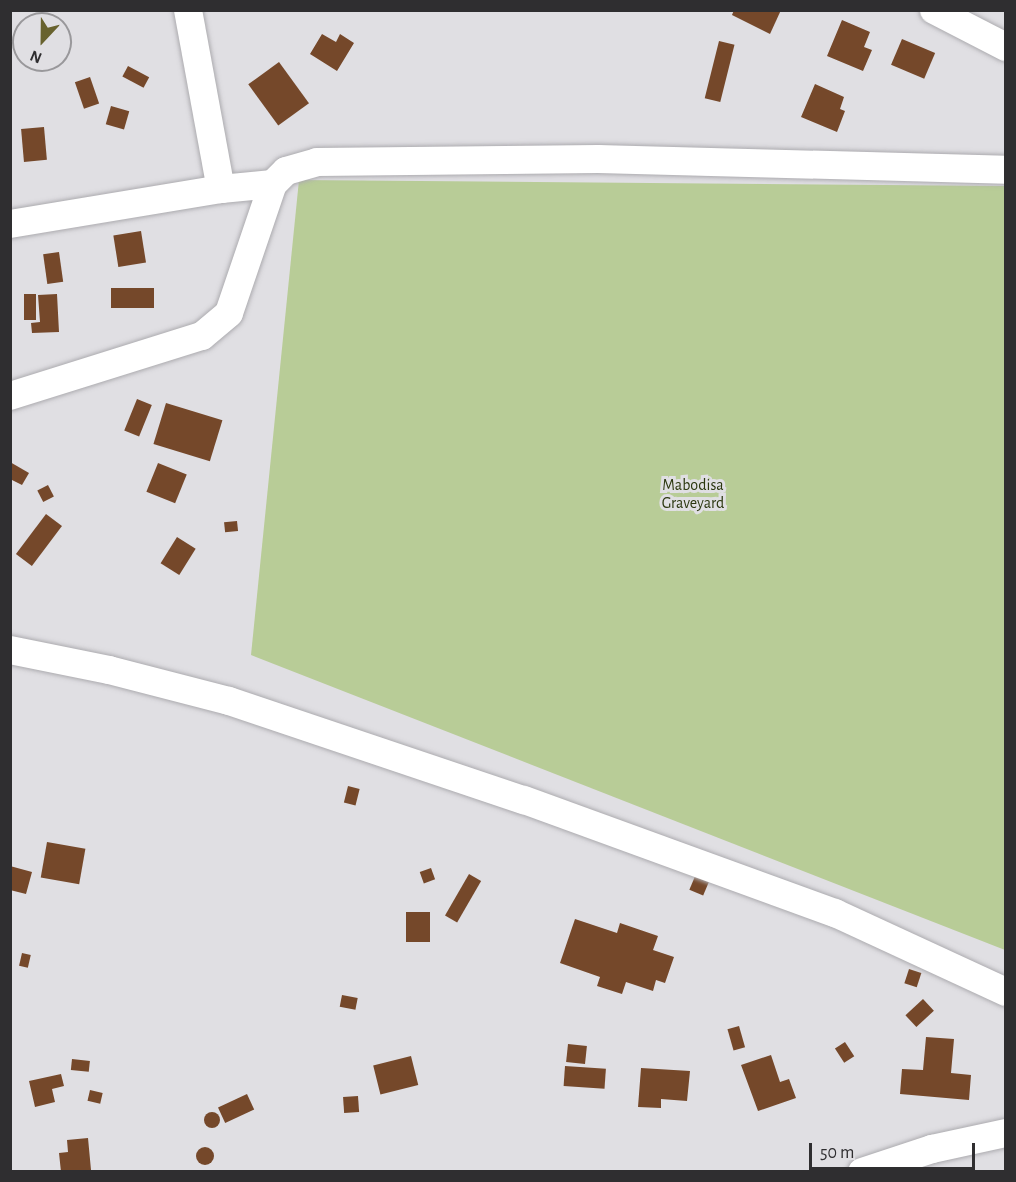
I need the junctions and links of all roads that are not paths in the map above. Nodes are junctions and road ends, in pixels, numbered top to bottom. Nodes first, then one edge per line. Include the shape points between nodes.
1 (188, 10) edge
2 (934, 10) edge
3 (1005, 47) edge
4 (1005, 170) edge
5 (273, 184) junction
6 (221, 189) junction
7 (10, 224) edge
8 (10, 396) edge
9 (10, 650) edge
10 (1005, 992) edge
11 (1005, 1133) edge
12 (862, 1172) edge

1 - 6 street
2 - 3 street
4 - 5 street via 460,158 318,162 286,171
5 - 6 street
5 - 8 street via 238,293 228,313 214,327 175,346
6 - 7 street
9 - 10 street via 229,701 426,766 670,850 835,913
11 - 12 street via 932,1149

